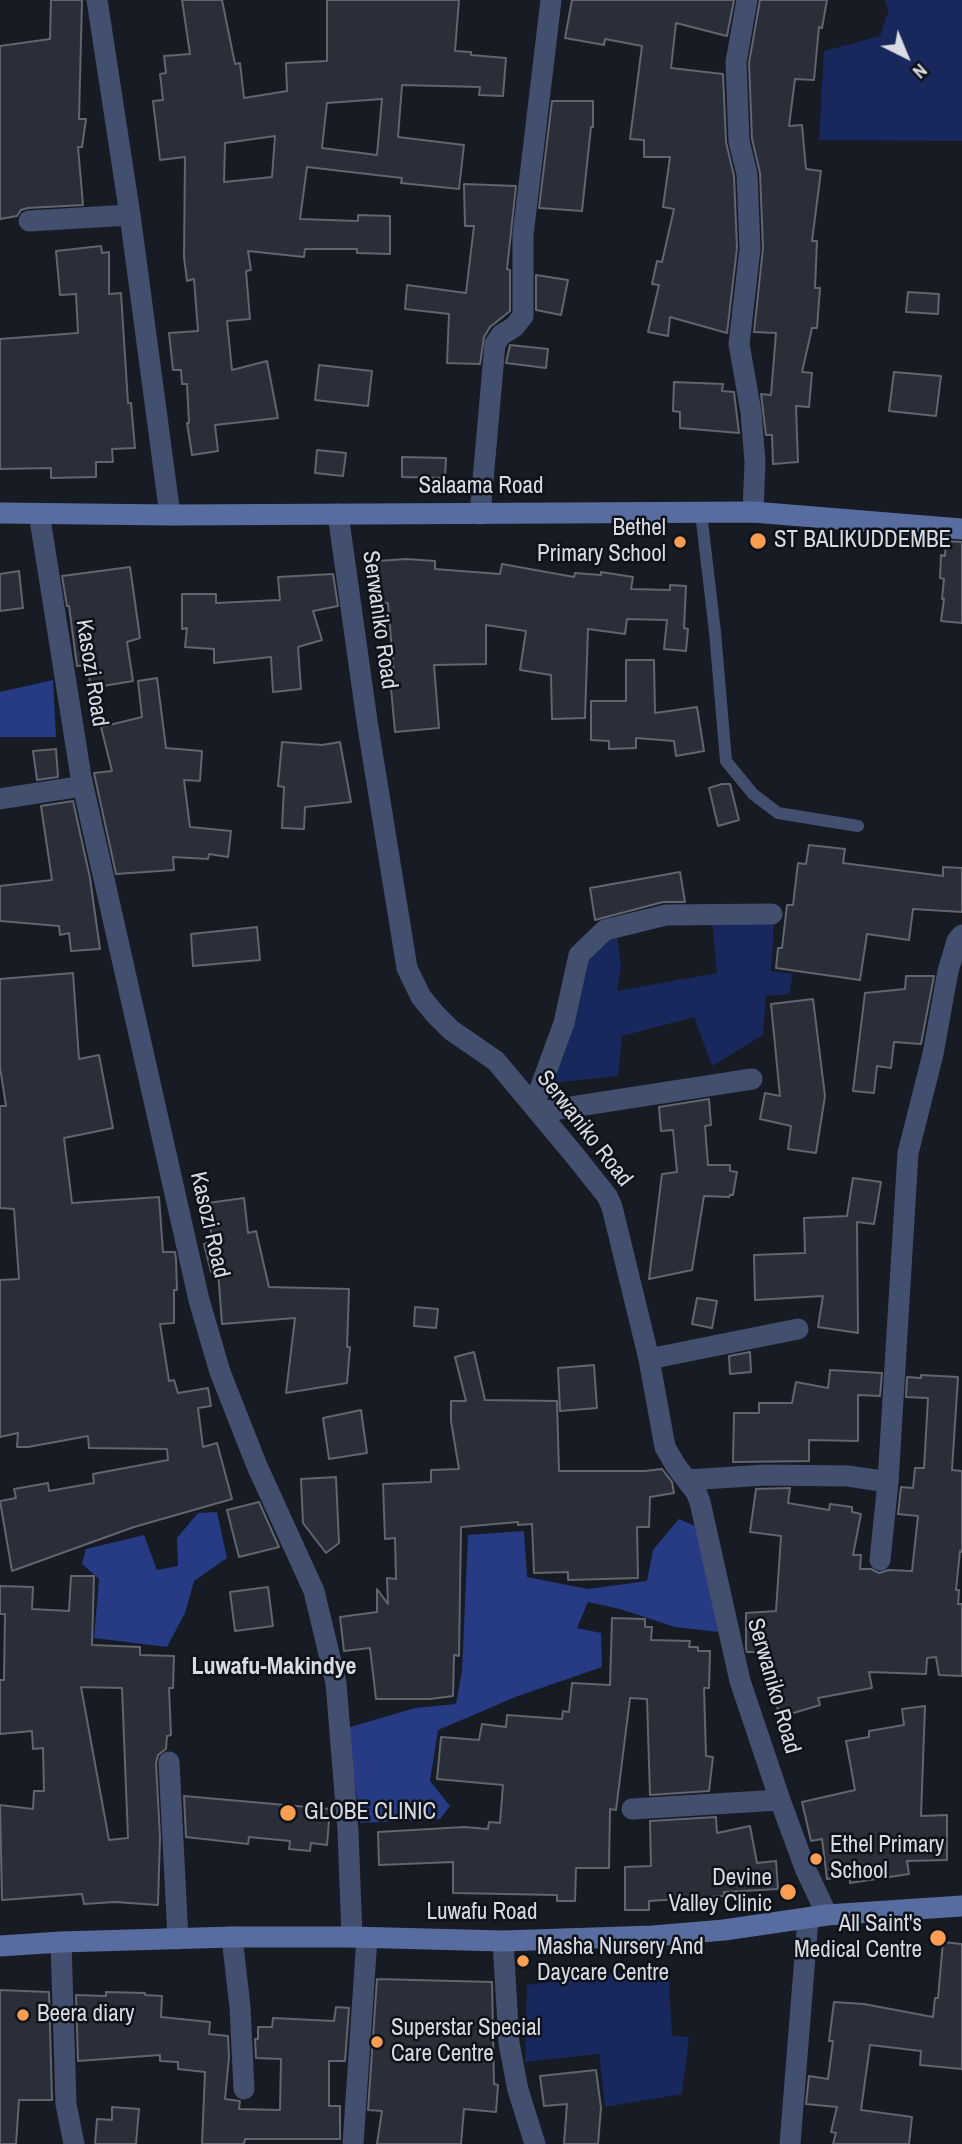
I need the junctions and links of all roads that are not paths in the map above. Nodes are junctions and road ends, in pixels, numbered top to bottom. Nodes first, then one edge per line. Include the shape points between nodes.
1 (97, 0) edge
2 (551, 0) edge
3 (747, 0) edge
4 (131, 215) junction
5 (29, 221) dead end
6 (753, 512) junction
7 (0, 513) edge
8 (39, 513) junction
9 (701, 513) junction
10 (338, 514) junction
11 (480, 514) junction
12 (170, 515) junction
13 (962, 529) edge
14 (83, 786) junction
15 (0, 799) edge
16 (858, 826) dead end
17 (772, 914) dead end
18 (962, 935) edge
19 (752, 1079) dead end
20 (537, 1108) junction
21 (798, 1329) dead end
22 (649, 1359) junction
23 (688, 1480) junction
24 (888, 1482) junction
25 (880, 1560) dead end
26 (169, 1762) dead end
27 (780, 1800) junction
28 (632, 1810) dead end
29 (962, 1906) edge
30 (818, 1917) junction
31 (232, 1937) junction
32 (359, 1937) junction
33 (178, 1939) junction
34 (503, 1941) junction
35 (61, 1942) junction
36 (0, 1946) edge
37 (244, 2089) dead end
38 (74, 2144) edge
39 (353, 2144) edge
40 (535, 2144) edge
41 (790, 2144) edge

1 - 4 street
2 - 11 street via 523,235 523,316 495,344
3 - 6 street via 736,62 750,248 739,344 751,412
4 - 5 street
4 - 12 street
6 - 9 main road, Salaama Road
6 - 13 main road, Salaama Road
7 - 8 main road, Salaama Road
8 - 12 main road, Salaama Road
8 - 14 street, Kasozi Road
9 - 11 main road, Salaama Road
9 - 16 lane via 726,761 752,794 778,813
10 - 11 main road, Salaama Road
10 - 12 main road, Salaama Road
10 - 20 street, Serwaniko Road via 407,968 435,1014 496,1061
14 - 15 street
14 - 32 street, Kasozi Road via 199,1300 229,1396 313,1591 333,1671
17 - 20 street via 666,915 604,930 579,955 564,1023
18 - 24 street via 948,971 908,1153
19 - 20 street
20 - 22 street, Serwaniko Road via 612,1207
21 - 22 street
22 - 23 street, Serwaniko Road via 665,1447
23 - 24 street via 765,1475 848,1476
23 - 27 street, Serwaniko Road via 700,1502 740,1681
24 - 25 street
26 - 33 street
27 - 28 street
27 - 30 street, Serwaniko Road via 806,1868
29 - 30 main road, Luwafu Road
30 - 34 main road, Luwafu Road via 653,1936
30 - 41 street
31 - 32 main road, Luwafu Road
31 - 33 main road, Luwafu Road
31 - 37 street
32 - 34 main road, Luwafu Road
32 - 39 street, Kasozi Road
33 - 35 main road, Luwafu Road
34 - 40 street via 509,2043
35 - 36 main road, Luwafu Road
35 - 38 street via 66,2104

